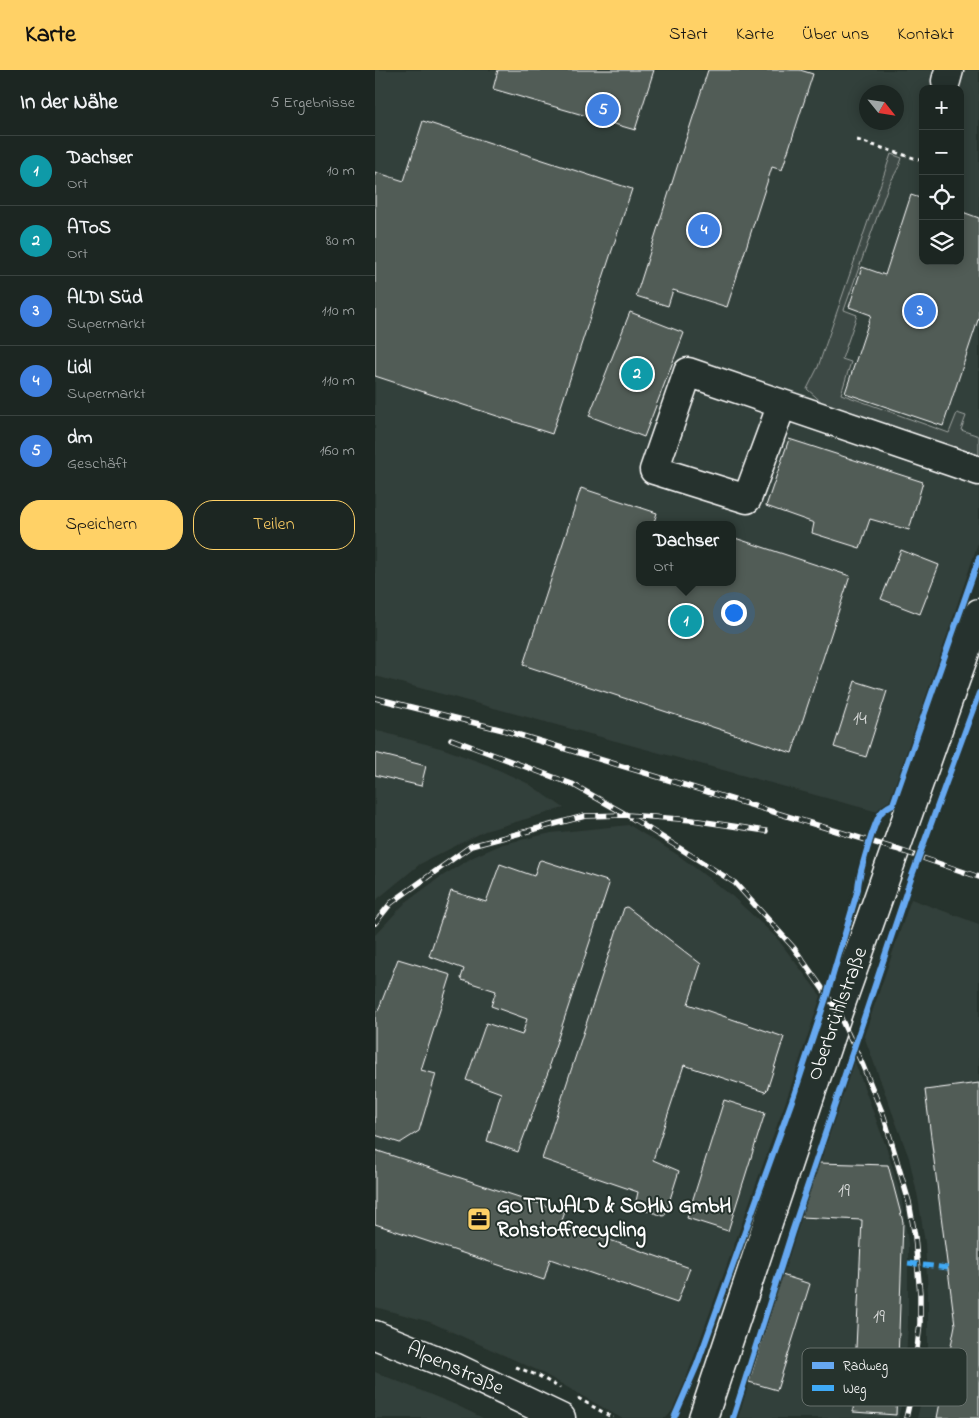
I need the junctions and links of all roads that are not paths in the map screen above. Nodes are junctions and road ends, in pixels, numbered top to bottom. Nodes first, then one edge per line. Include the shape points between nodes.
1 (782, 404) junction
2 (979, 471) edge
3 (979, 613) edge
4 (375, 1335) edge
5 (561, 1418) edge
6 (703, 1418) edge

1 - 1 street via 688,372 654,470 747,499
1 - 2 street
3 - 6 street, Oberbrühlstraße via 838,1012
4 - 5 street, Alpenstraße via 454,1367

